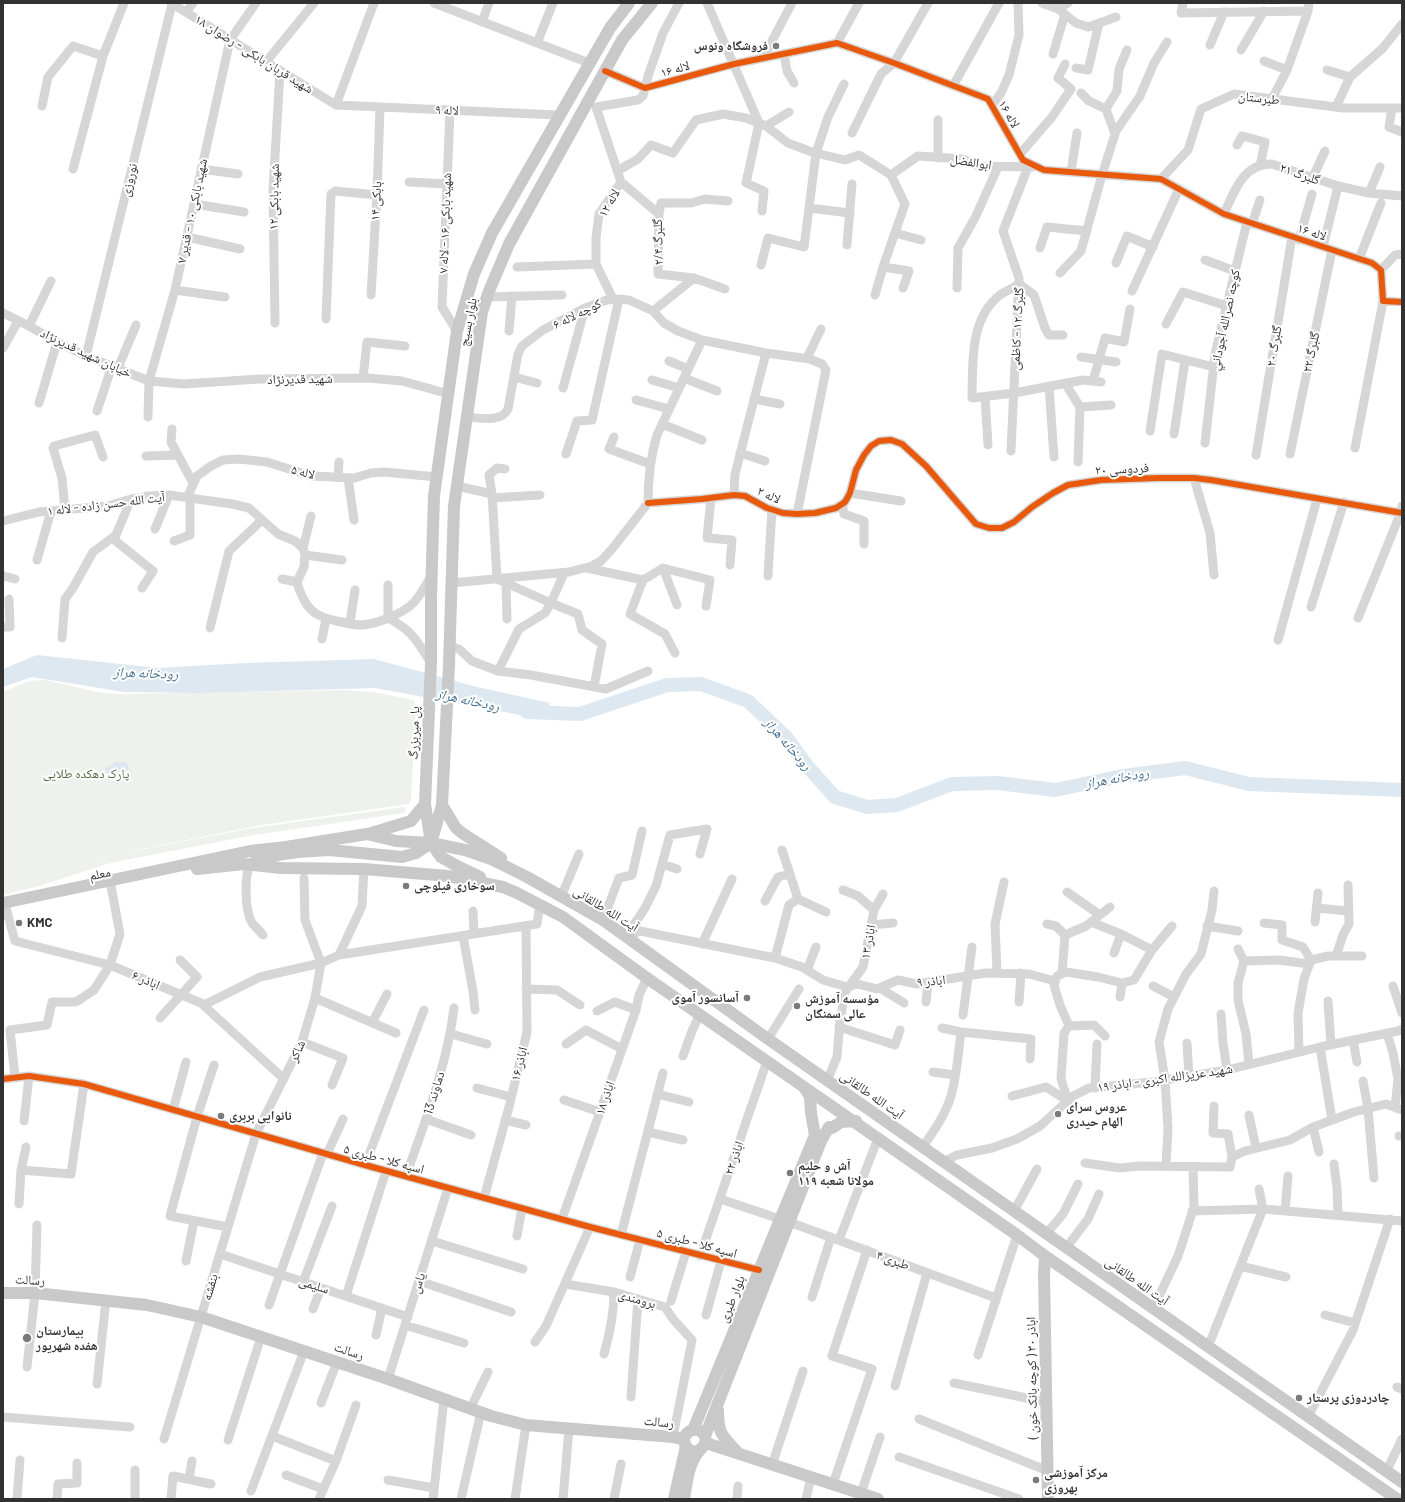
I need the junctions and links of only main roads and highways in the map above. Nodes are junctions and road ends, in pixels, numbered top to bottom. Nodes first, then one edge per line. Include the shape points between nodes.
1 (629, 3) edge
2 (652, 3) edge
3 (492, 232) junction
4 (511, 242) junction
5 (431, 597) junction
6 (451, 597) junction
7 (431, 663) joint
8 (425, 804) junction
9 (442, 805) junction
10 (367, 834) junction
11 (396, 841) junction
12 (431, 843) junction
13 (474, 853) junction
14 (395, 857) junction
15 (250, 864) junction
16 (466, 870) junction
17 (527, 877) junction
18 (503, 887) junction
19 (4, 906) edge
20 (803, 1085) junction
21 (856, 1121) junction
22 (818, 1138) junction
23 (981, 1188) junction
24 (971, 1203) junction
25 (1014, 1211) junction
26 (785, 1220) junction
27 (1004, 1225) junction
28 (1045, 1256) junction
29 (3, 1293) edge
30 (722, 1392) junction
31 (694, 1430) junction
32 (681, 1441) junction
33 (703, 1443) junction
34 (739, 1454) junction
35 (1402, 1482) edge
36 (870, 1497) edge
37 (674, 1499) edge
38 (684, 1499) edge
39 (1048, 1499) edge
40 (1398, 1499) edge

1 - 3 main road, بلوار بسیج via 588,63
2 - 4 main road, بلوار بسیج via 622,40
3 - 4 main road
3 - 5 main road, بلوار بسیج via 474,274 457,331 434,496
4 - 6 main road, بلوار بسیج via 482,312 454,506
5 - 6 main road via 435,606 440,608 445,607
5 - 7 main road, بلوار بسیج
6 - 9 main road, بلوار بسیج
7 - 8 main road, پل میربزرگ
8 - 10 main road via 411,821
8 - 12 main road, پل میربزرگ
9 - 12 main road
9 - 17 main road via 456,828
10 - 11 main road, آیت الله طالقانی
10 - 19 main road, آیت الله طالقانی via 250,851 69,888
11 - 12 main road, آیت الله طالقانی
11 - 14 main road via 402,849
12 - 13 main road, آیت الله طالقانی
12 - 14 main road via 416,853
12 - 16 main road via 441,856
13 - 16 main road via 463,859
13 - 17 main road, آیت الله طالقانی
14 - 15 main road via 329,850 270,856
15 - 18 main road via 448,876
15 - 19 main road, معلم via 202,868
16 - 18 main road
17 - 23 main road, آیت الله طالقانی via 602,920
18 - 20 main road via 563,917
20 - 21 main road
20 - 22 main road via 810,1097 811,1113
21 - 22 main road via 841,1122 832,1128 829,1127
21 - 24 main road
22 - 26 main road, بلوار طبری
23 - 24 main road via 983,1199
23 - 25 main road, آیت الله طالقانی
24 - 27 main road
25 - 27 main road via 1003,1214
25 - 35 main road, آیت الله طالقانی
26 - 30 main road, بلوار طبری
26 - 31 main road, بلوار طبری via 759,1270
27 - 28 main road
28 - 39 main road, اباذر ۳۰ ( کوچه بانک خون )
28 - 40 main road
29 - 32 main road, رسالت via 34,1293 147,1305 201,1317 476,1411 526,1425
30 - 33 main road, بلوار طبری
30 - 34 main road via 718,1404 718,1424 721,1433
31 - 32 main road via 687,1433
31 - 33 main road via 700,1431
32 - 33 main road via 692,1451
32 - 37 main road
33 - 34 main road
33 - 38 main road, بلوار طبری via 690,1469
34 - 36 main road

